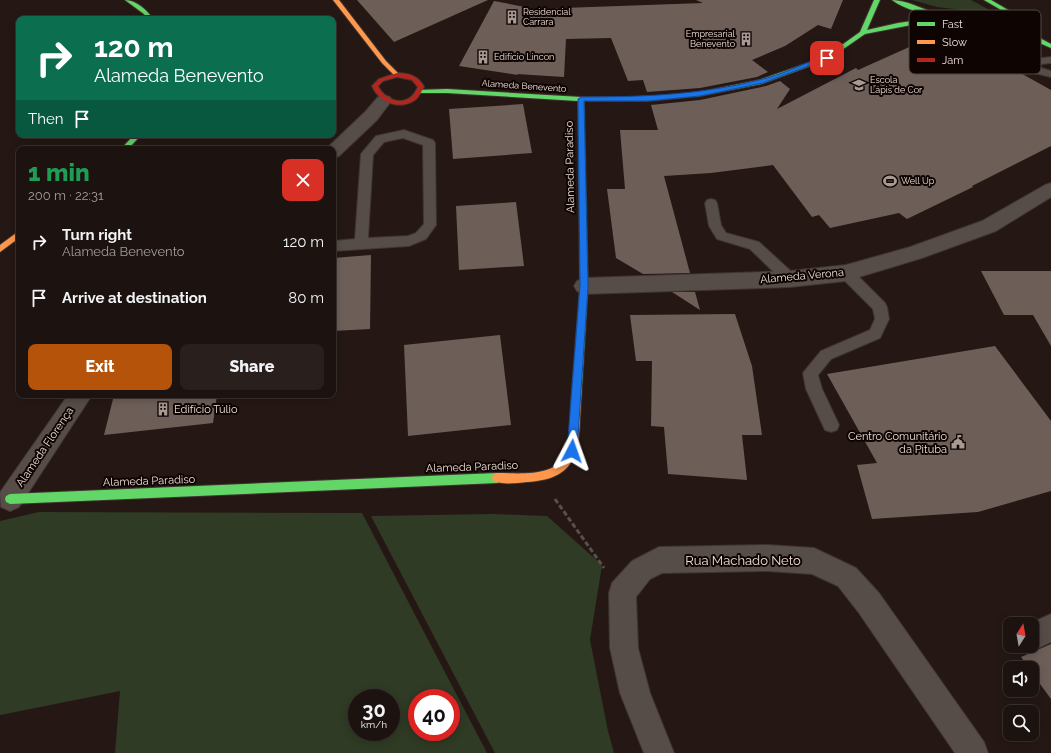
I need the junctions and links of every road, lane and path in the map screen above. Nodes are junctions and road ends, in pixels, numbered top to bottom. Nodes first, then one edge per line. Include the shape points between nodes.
1 (128, 0) edge
2 (877, 0) edge
3 (894, 0) edge
4 (987, 0) edge
5 (1007, 0) edge
6 (340, 2) edge
7 (916, 10) edge
8 (1005, 10) edge
9 (1018, 10) edge
10 (148, 16) edge
11 (909, 23) edge
12 (1041, 30) edge
13 (863, 33) junction
14 (1041, 39) edge
15 (1051, 40) edge
16 (1051, 46) edge
17 (1051, 60) edge
18 (1041, 61) edge
19 (1041, 72) edge
20 (1051, 74) edge
21 (393, 76) junction
22 (420, 89) junction
23 (581, 99) junction
24 (387, 101) junction
25 (135, 138) edge
26 (127, 146) edge
27 (336, 149) edge
28 (1051, 189) edge
29 (711, 202) dead end
30 (16, 236) edge
31 (361, 243) junction
32 (336, 246) edge
33 (0, 249) edge
34 (846, 273) junction
35 (790, 278) junction
36 (584, 286) junction
37 (79, 398) edge
38 (831, 425) dead end
39 (539, 476) junction
40 (10, 499) joint
41 (622, 593) junction
42 (1051, 628) edge
43 (1039, 634) edge
44 (658, 753) edge
45 (973, 753) edge

1 - 10 street
2 - 13 street
3 - 7 street
4 - 8 street
5 - 9 street
6 - 21 street
11 - 13 street
12 - 15 street
13 - 23 street, Alameda Benevento via 827,58 761,82 700,94 648,99
14 - 16 street
17 - 18 lane
19 - 20 lane
21 - 22 street via 410,76 416,79
21 - 24 street via 375,88 376,93
22 - 23 street, Alameda Benevento
22 - 24 street via 416,95 405,101
23 - 36 street, Alameda Paradiso
24 - 27 street
25 - 26 street
28 - 34 street, Alameda Verona via 989,226 915,253
29 - 35 lane via 715,226 722,236 754,245
30 - 33 street
31 - 31 lane via 408,241 421,236 430,225 429,143 404,134 380,139 367,154
31 - 32 lane
34 - 35 street, Alameda Verona
34 - 38 lane via 880,307 882,319 875,334 826,355 810,373 814,389
35 - 36 street, Alameda Verona
36 - 39 street, Alameda Paradiso via 572,451 566,465 556,472
37 - 40 street, Alameda Florença
39 - 40 street, Alameda Paradiso
39 - 41 path
41 - 44 street via 624,648 635,693
41 - 45 street, Rua Machado Neto via 640,570 659,560 768,558 814,561 847,577 869,603
42 - 43 street

